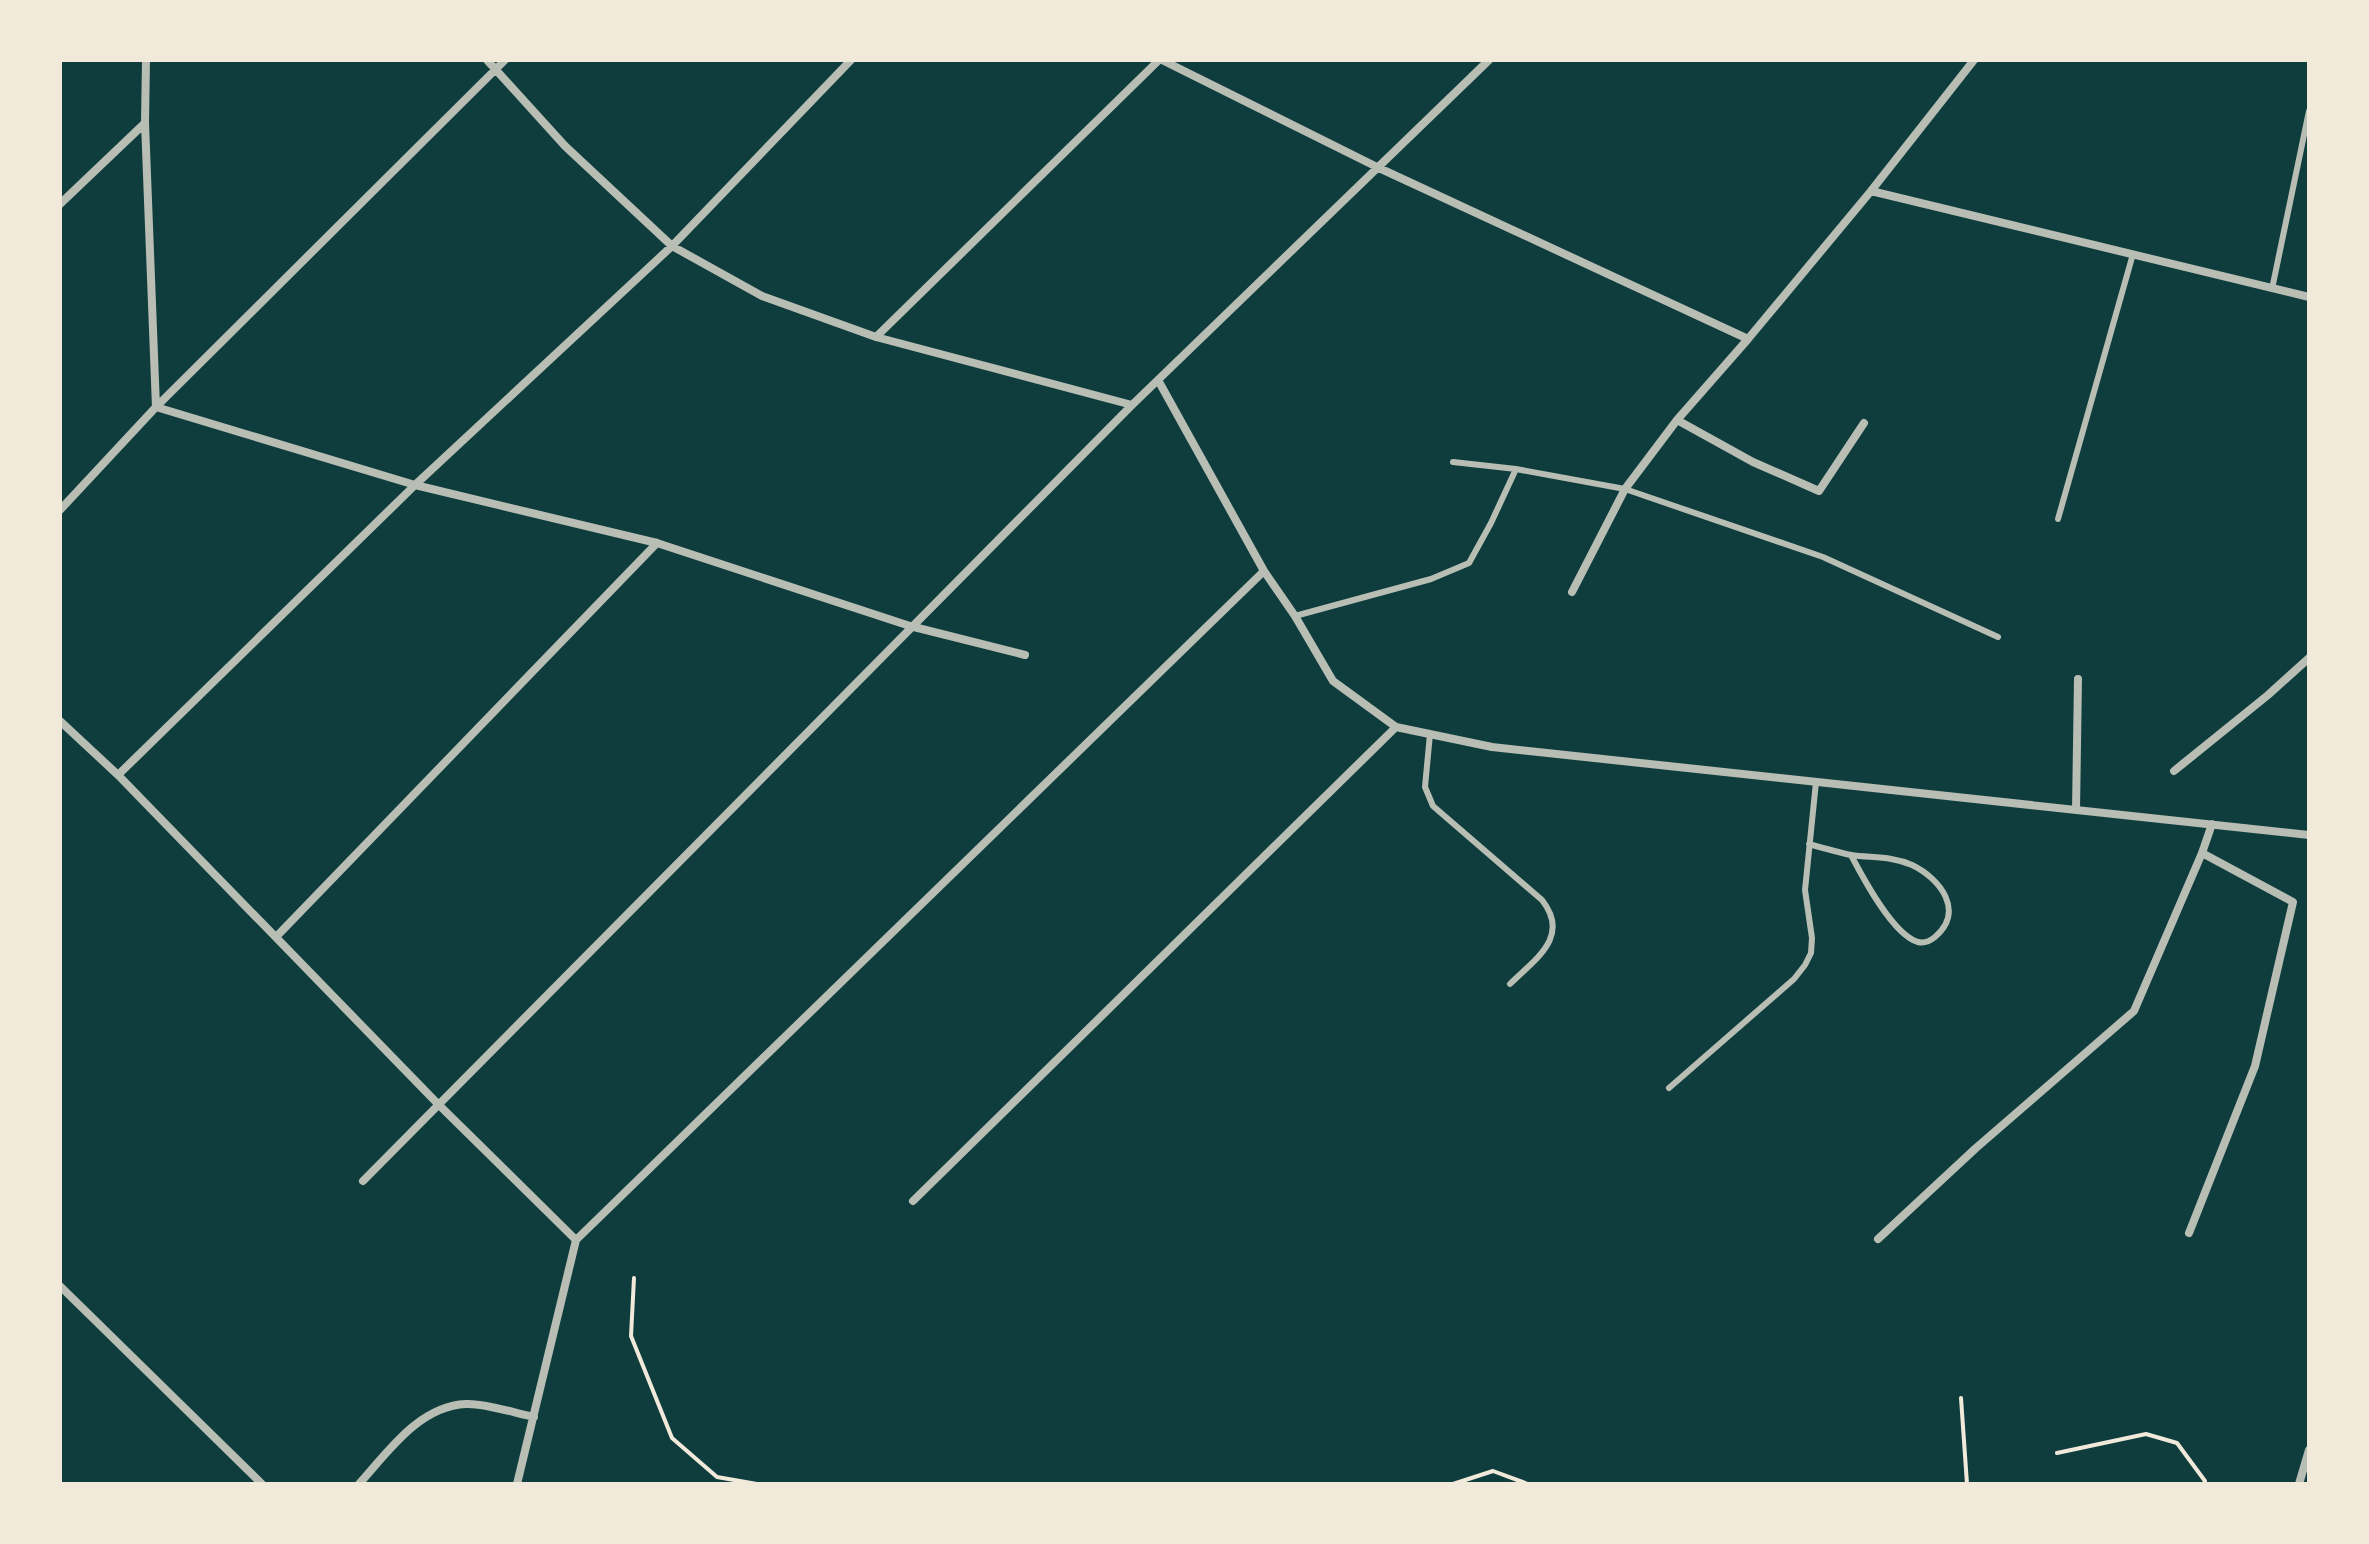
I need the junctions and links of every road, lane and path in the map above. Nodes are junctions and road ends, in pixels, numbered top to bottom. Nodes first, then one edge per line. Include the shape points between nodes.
1 (146, 60) edge
2 (487, 60) edge
3 (505, 60) edge
4 (851, 60) edge
5 (1161, 60) edge
6 (1489, 60) edge
7 (1974, 60) edge
8 (494, 70) junction
9 (2309, 111) edge
10 (145, 123) junction
11 (1379, 168) junction
12 (1871, 191) junction
13 (60, 204) edge
14 (672, 246) junction
15 (2133, 254) junction
16 (2272, 289) junction
17 (2309, 297) edge
18 (876, 337) junction
19 (1748, 339) junction
20 (1158, 380) junction
21 (1132, 405) junction
22 (156, 407) junction
23 (1677, 420) junction
24 (1864, 423) dead end
25 (1453, 462) dead end
26 (1516, 469) junction
27 (415, 485) junction
28 (1625, 489) junction
29 (60, 510) edge
30 (2058, 519) dead end
31 (657, 543) junction
32 (1264, 571) junction
33 (1572, 592) dead end
34 (1295, 616) junction
35 (910, 626) junction
36 (1998, 637) dead end
37 (1025, 655) dead end
38 (2309, 658) edge
39 (2078, 679) dead end
40 (60, 721) edge
41 (1396, 727) junction
42 (1430, 734) junction
43 (2174, 771) dead end
44 (118, 775) junction
45 (1816, 782) junction
46 (2076, 810) junction
47 (2212, 824) junction
48 (2309, 835) edge
49 (1809, 844) junction
50 (2202, 853) junction
51 (1851, 855) junction
52 (276, 937) junction
53 (1510, 984) dead end
54 (1669, 1088) dead end
55 (437, 1103) junction
56 (363, 1181) dead end
57 (913, 1201) dead end
58 (2189, 1233) dead end
59 (1878, 1239) dead end
60 (576, 1240) junction
61 (634, 1278) dead end
62 (60, 1286) edge
63 (1961, 1398) dead end
64 (534, 1417) junction
65 (2309, 1450) edge
66 (2057, 1453) dead end
67 (262, 1484) edge
68 (359, 1484) edge
69 (517, 1484) edge
70 (757, 1484) edge
71 (1453, 1484) edge
72 (1528, 1484) edge
73 (1967, 1484) edge
74 (2204, 1484) edge
75 (2299, 1484) edge

1 - 10 street
2 - 8 street
3 - 8 street
4 - 14 street
5 - 11 street
5 - 18 street
6 - 11 street
7 - 12 street
8 - 14 street via 565,146
8 - 22 street
9 - 16 lane
10 - 13 street
10 - 22 street
11 - 19 street
11 - 20 street
12 - 15 street
12 - 19 street
14 - 18 street via 762,296
14 - 27 street
15 - 16 street
15 - 30 lane
16 - 17 street
18 - 21 street
19 - 23 street
20 - 21 street
20 - 32 street
21 - 35 street
22 - 27 street
22 - 29 street
23 - 24 street via 1819,491
23 - 28 street
25 - 26 lane
26 - 28 lane
26 - 34 lane via 1469,563 1431,579
27 - 31 street
27 - 44 street
28 - 33 street
28 - 36 lane via 1823,557
31 - 35 street
31 - 52 street
32 - 34 street
32 - 60 street
34 - 41 street via 1333,681
35 - 37 street
35 - 55 street
38 - 43 street
39 - 46 street
40 - 44 street
41 - 42 street
41 - 57 street
42 - 45 street via 1492,747
42 - 53 lane via 1425,787 1433,806 1551,911 1554,924 1548,946
44 - 52 street
45 - 46 street
45 - 49 lane
46 - 47 street
47 - 48 street
47 - 50 street
49 - 51 lane
49 - 54 lane via 1805,890 1812,938 1805,965
50 - 58 street via 2293,902 2255,1066
50 - 59 street via 2134,1011
51 - 51 lane via 1886,857 1929,876 1950,906 1943,930 1931,941 1909,938
52 - 55 street
55 - 56 street
55 - 60 street
60 - 64 street
61 - 70 path via 631,1336 672,1438 717,1477
62 - 67 street
63 - 73 path
64 - 68 street via 467,1404 431,1412
64 - 69 street
65 - 75 street
66 - 74 path via 2146,1434 2177,1443
71 - 72 path via 1493,1471

